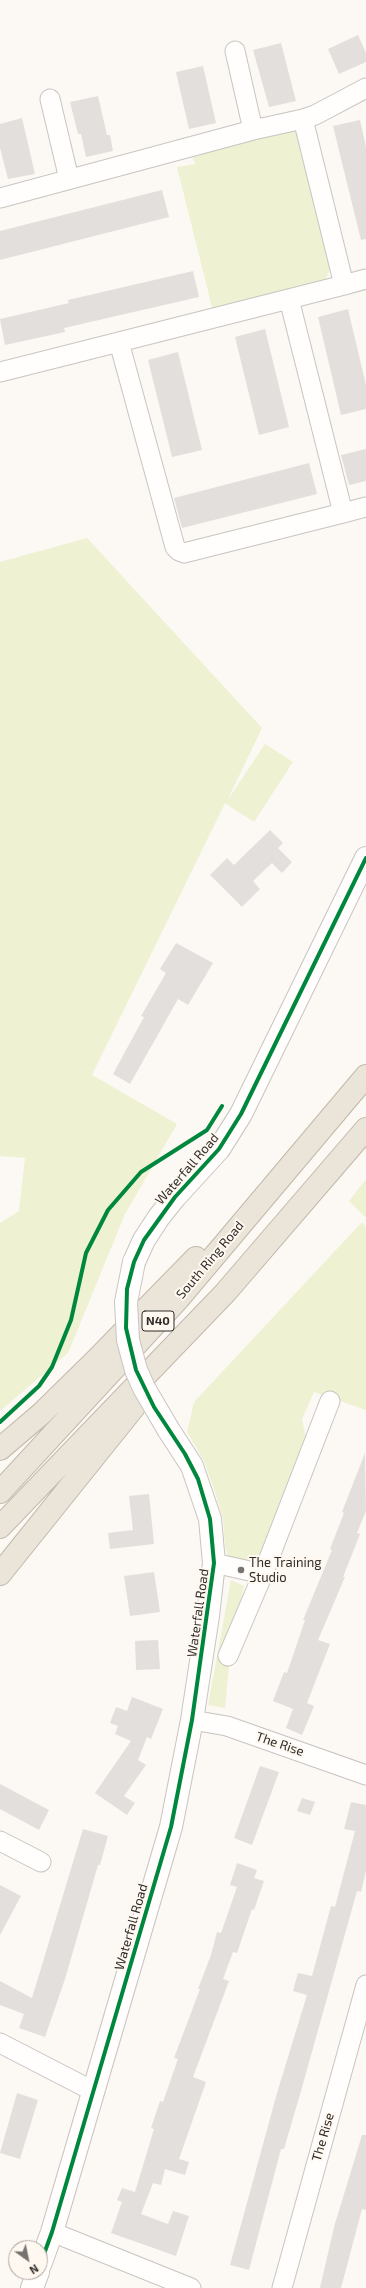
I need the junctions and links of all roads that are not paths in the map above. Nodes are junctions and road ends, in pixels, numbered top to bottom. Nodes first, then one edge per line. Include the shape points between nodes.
1 (235, 51) dead end
2 (366, 88) edge
3 (50, 99) dead end
4 (303, 119) junction
5 (253, 130) junction
6 (69, 179) junction
7 (0, 198) edge
8 (366, 280) edge
9 (344, 285) junction
10 (289, 299) junction
11 (119, 342) junction
12 (0, 372) edge
13 (366, 507) edge
14 (342, 513) junction
15 (366, 858) edge
16 (366, 1076) edge
17 (366, 1129) edge
18 (308, 1144) junction
19 (225, 1293) junction
20 (330, 1401) dead end
21 (0, 1449) edge
22 (0, 1492) edge
23 (0, 1527) edge
24 (214, 1563) junction
25 (0, 1574) edge
26 (263, 1574) junction
27 (228, 1656) dead end
28 (192, 1720) junction
29 (366, 1775) edge
30 (0, 1841) edge
31 (41, 1862) dead end
32 (366, 1985) edge
33 (0, 2043) edge
34 (93, 2091) junction
35 (52, 2232) junction
36 (48, 2243) edge
37 (191, 2288) edge
38 (282, 2288) edge

1 - 5 street
2 - 4 street
3 - 6 street
4 - 5 street
4 - 9 street
5 - 6 street
6 - 7 street
8 - 9 street
9 - 10 street
10 - 11 street
10 - 14 street
11 - 12 street
11 - 14 street via 175,547 179,551 184,553
13 - 14 street
15 - 24 street, Waterfall Road, bridge via 241,1114 219,1149 159,1217 134,1262 126,1302 128,1340 144,1388 192,1466 205,1499 210,1519
16 - 18 highway, South Ring Road / N40
17 - 19 highway, N40
18 - 21 highway via 95,1361 41,1414
18 - 22 highway, South Ring Road / N40 via 179,1298
19 - 23 highway, N40
19 - 25 highway
20 - 26 street
24 - 26 street
24 - 28 street, Waterfall Road
26 - 27 street
28 - 29 street, The Rise via 227,1726
28 - 34 street, Waterfall Road via 171,1827
30 - 31 street
32 - 38 street, The Rise
33 - 34 street
34 - 35 street, Waterfall Road
35 - 36 street, Waterfall Road
35 - 37 street

